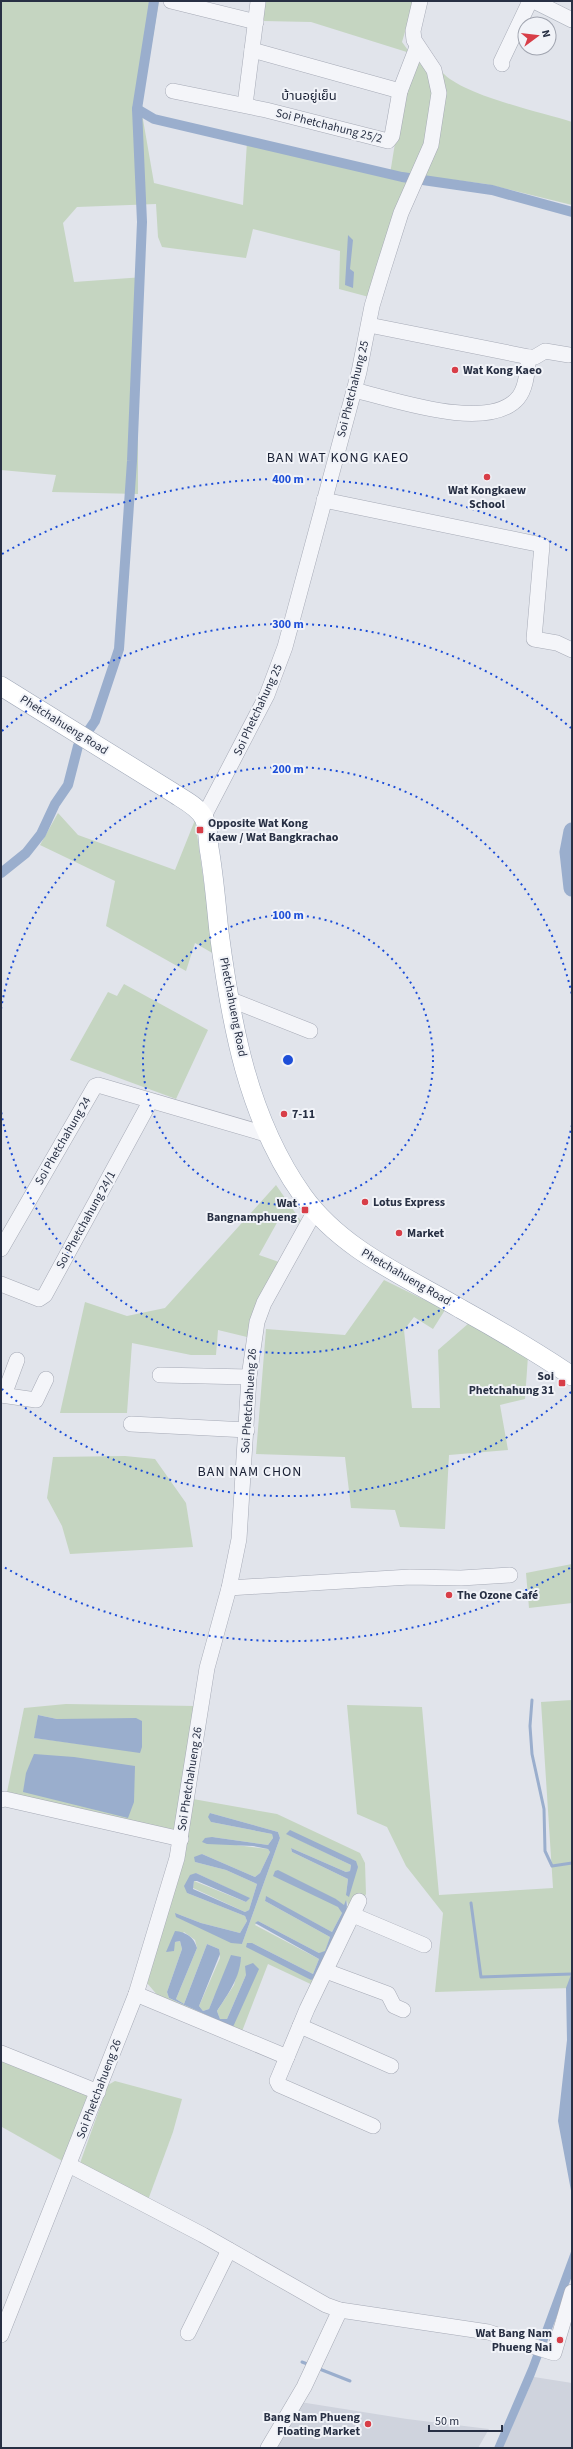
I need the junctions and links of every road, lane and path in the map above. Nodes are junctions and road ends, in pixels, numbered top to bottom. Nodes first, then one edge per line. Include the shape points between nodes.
1 (171, 1) edge
2 (420, 1) edge
3 (530, 1) edge
4 (534, 1) edge
5 (258, 2) edge
6 (572, 20) edge
7 (256, 22) junction
8 (417, 47) junction
9 (252, 50) junction
10 (502, 64) dead end
11 (173, 91) dead end
12 (400, 91) junction
13 (245, 105) junction
14 (369, 324) junction
15 (569, 354) dead end
16 (528, 356) junction
17 (354, 390) junction
18 (324, 500) junction
19 (572, 650) edge
20 (1, 686) edge
21 (203, 818) junction
22 (228, 999) junction
23 (310, 1031) dead end
24 (150, 1102) junction
25 (269, 1135) junction
26 (315, 1210) junction
27 (1, 1250) edge
28 (1, 1284) edge
29 (17, 1360) dead end
30 (160, 1375) dead end
31 (572, 1376) edge
32 (249, 1377) junction
33 (46, 1379) dead end
34 (3, 1395) edge
35 (131, 1424) dead end
36 (247, 1430) junction
37 (510, 1575) dead end
38 (229, 1588) junction
39 (1, 1800) edge
40 (181, 1839) junction
41 (424, 1945) dead end
42 (326, 1971) junction
43 (136, 1994) junction
44 (403, 2010) dead end
45 (300, 2026) junction
46 (1, 2053) edge
47 (287, 2057) junction
48 (391, 2066) dead end
49 (98, 2092) junction
50 (373, 2126) dead end
51 (69, 2165) junction
52 (229, 2250) junction
53 (572, 2292) edge
54 (7, 2301) edge
55 (340, 2310) junction
56 (188, 2333) dead end
57 (1, 2335) edge
58 (268, 2448) edge

1 - 7 street
2 - 8 street, Soi Phetchahung 25 via 413,31
3 - 10 street
4 - 6 street
5 - 7 street
7 - 9 street
8 - 12 street, Soi Phetchahung 25/2
8 - 14 street, Soi Phetchahung 25 via 434,70 438,81 436,123 431,144 392,239
9 - 12 street
9 - 13 street
11 - 13 street, Soi Phetchahung 25/2
12 - 13 street, Soi Phetchahung 25/2 via 392,136 388,141
14 - 16 street
14 - 17 street, Soi Phetchahung 25
15 - 16 street via 545,351 535,357
16 - 17 street via 525,385 519,397 509,406 492,413 446,410
17 - 18 street, Soi Phetchahung 25
18 - 19 street via 542,545 534,639 557,643
18 - 21 street, Soi Phetchahung 25 via 277,672 247,737
20 - 21 main road, Phetchahueng Road via 195,807
21 - 22 main road, Phetchahueng Road via 210,852
22 - 23 street
22 - 25 main road, Phetchahueng Road via 250,1088
24 - 25 street, Soi Phetchahung 24 via 184,1109
24 - 27 street, Soi Phetchahung 24 via 98,1085 92,1089
24 - 28 street, Soi Phetchahung 24/1 via 45,1295 39,1299
25 - 26 main road, Phetchahueng Road via 289,1173
26 - 31 main road, Phetchahueng Road via 347,1241 378,1263 525,1345
26 - 32 street, Soi Phetchahueng 26 via 264,1303 257,1322
29 - 34 street
30 - 32 street
32 - 36 street, Soi Phetchahueng 26
33 - 34 street via 36,1400
35 - 36 street
36 - 38 street, Soi Phetchahueng 26 via 239,1539
37 - 38 street via 461,1578 410,1577
38 - 40 street, Soi Phetchahueng 26 via 207,1668
39 - 40 street
40 - 43 street, Soi Phetchahueng 26
41 - 42 street via 356,1908
42 - 44 street via 388,1994 394,2006
42 - 45 street
43 - 47 street
43 - 49 street, Soi Phetchahueng 26
45 - 47 street
45 - 48 street
46 - 49 street
47 - 50 street via 278,2079 279,2085
49 - 51 street, Soi Phetchahueng 26
51 - 52 street
51 - 54 street, Soi Phetchahueng 26
52 - 55 street via 326,2305
52 - 56 street
53 - 55 street via 554,2353 488,2332
54 - 57 street, Soi Phetchahueng 26
55 - 58 street via 304,2387

